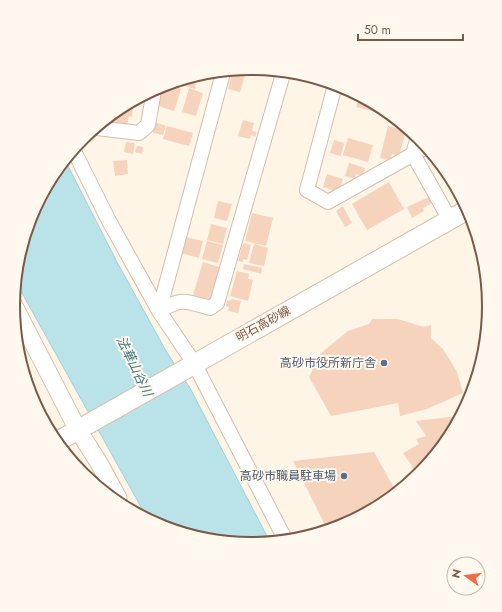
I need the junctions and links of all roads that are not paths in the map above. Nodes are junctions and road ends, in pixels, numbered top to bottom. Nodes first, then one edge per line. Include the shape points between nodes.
1 (223, 77) edge
2 (282, 77) edge
3 (333, 91) edge
4 (153, 97) edge
5 (103, 129) edge
6 (416, 145) edge
7 (421, 150) edge
8 (413, 154) junction
9 (76, 155) edge
10 (462, 213) edge
11 (450, 220) junction
12 (159, 311) junction
13 (20, 316) edge
14 (189, 366) junction
15 (84, 426) junction
16 (62, 439) edge
17 (115, 492) edge
18 (283, 535) edge

1 - 12 street
2 - 12 street via 217,303 210,308 183,301
3 - 8 street via 307,190 328,202
4 - 5 street via 148,125 139,133
6 - 8 street
7 - 8 street
8 - 11 street
9 - 12 street
10 - 11 main road, 明石高砂線
11 - 14 main road, 明石高砂線
12 - 14 street
13 - 15 street
14 - 15 main road, 明石高砂線
14 - 18 street
15 - 16 main road, 明石高砂線
15 - 17 street via 99,463

